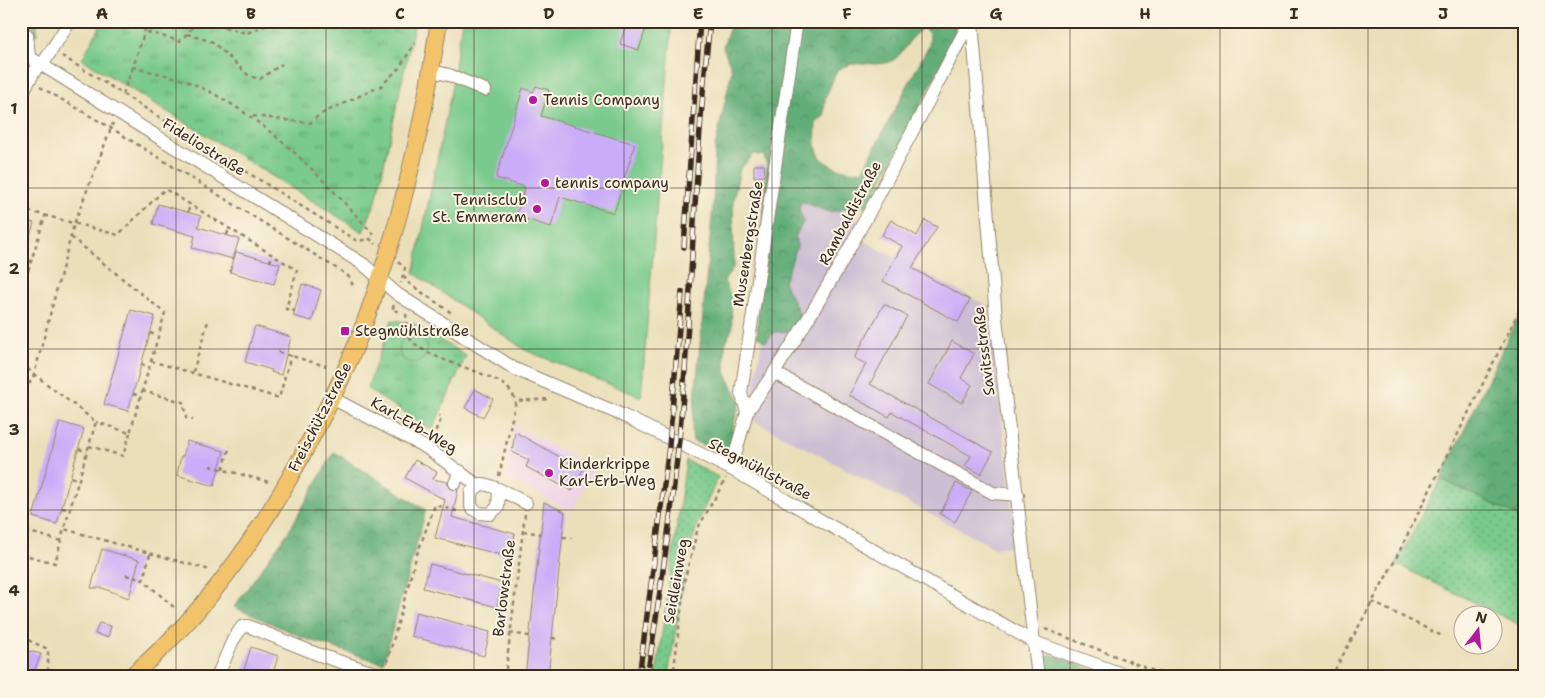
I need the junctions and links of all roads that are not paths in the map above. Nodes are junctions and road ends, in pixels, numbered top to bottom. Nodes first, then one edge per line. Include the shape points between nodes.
1 (70, 21) edge
2 (439, 21) edge
3 (797, 21) edge
4 (971, 21) edge
5 (27, 35) dead end
6 (41, 64) junction
7 (432, 71) junction
8 (484, 90) dead end
9 (21, 93) edge
10 (380, 279) junction
11 (774, 372) junction
12 (332, 398) junction
13 (747, 412) junction
14 (731, 469) junction
15 (460, 471) junction
16 (455, 484) dead end
17 (477, 485) junction
18 (497, 489) junction
19 (1018, 495) junction
20 (526, 503) road end
21 (1034, 642) junction
22 (364, 673) edge
23 (390, 676) edge
24 (130, 677) edge
25 (216, 677) edge
26 (1038, 677) edge
27 (1130, 677) edge

1 - 6 street
2 - 7 main road, Freischützstraße
3 - 13 street, Musenbergstraße via 742,393
4 - 11 street, Rambaldistraße via 840,267
4 - 19 street, Savitsstraße via 996,318
5 - 6 street, Fideliostraße via 29,57
6 - 9 street
6 - 10 street, Fideliostraße via 358,261
7 - 8 street
7 - 10 main road, Freischützstraße via 417,142
10 - 12 main road, Freischützstraße via 360,336
10 - 14 street, Stegmühlstraße via 397,294 515,369
11 - 13 street, Rambaldistraße
11 - 19 street via 993,493
12 - 15 street, Karl-Erb-Weg via 427,448
12 - 24 main road, Freischützstraße via 283,490 239,558 178,633
13 - 14 street, Musenbergstraße
14 - 21 street, Stegmühlstraße
15 - 16 street
15 - 17 street, Karl-Erb-Weg
17 - 18 street via 486,483
17 - 18 street via 470,492 471,506 479,514 490,514 498,507
18 - 20 street
19 - 21 street, Savitsstraße
21 - 26 street, Savitsstraße
21 - 27 street, Stegmühlstraße
22 - 23 street
22 - 25 street via 254,628 242,627

